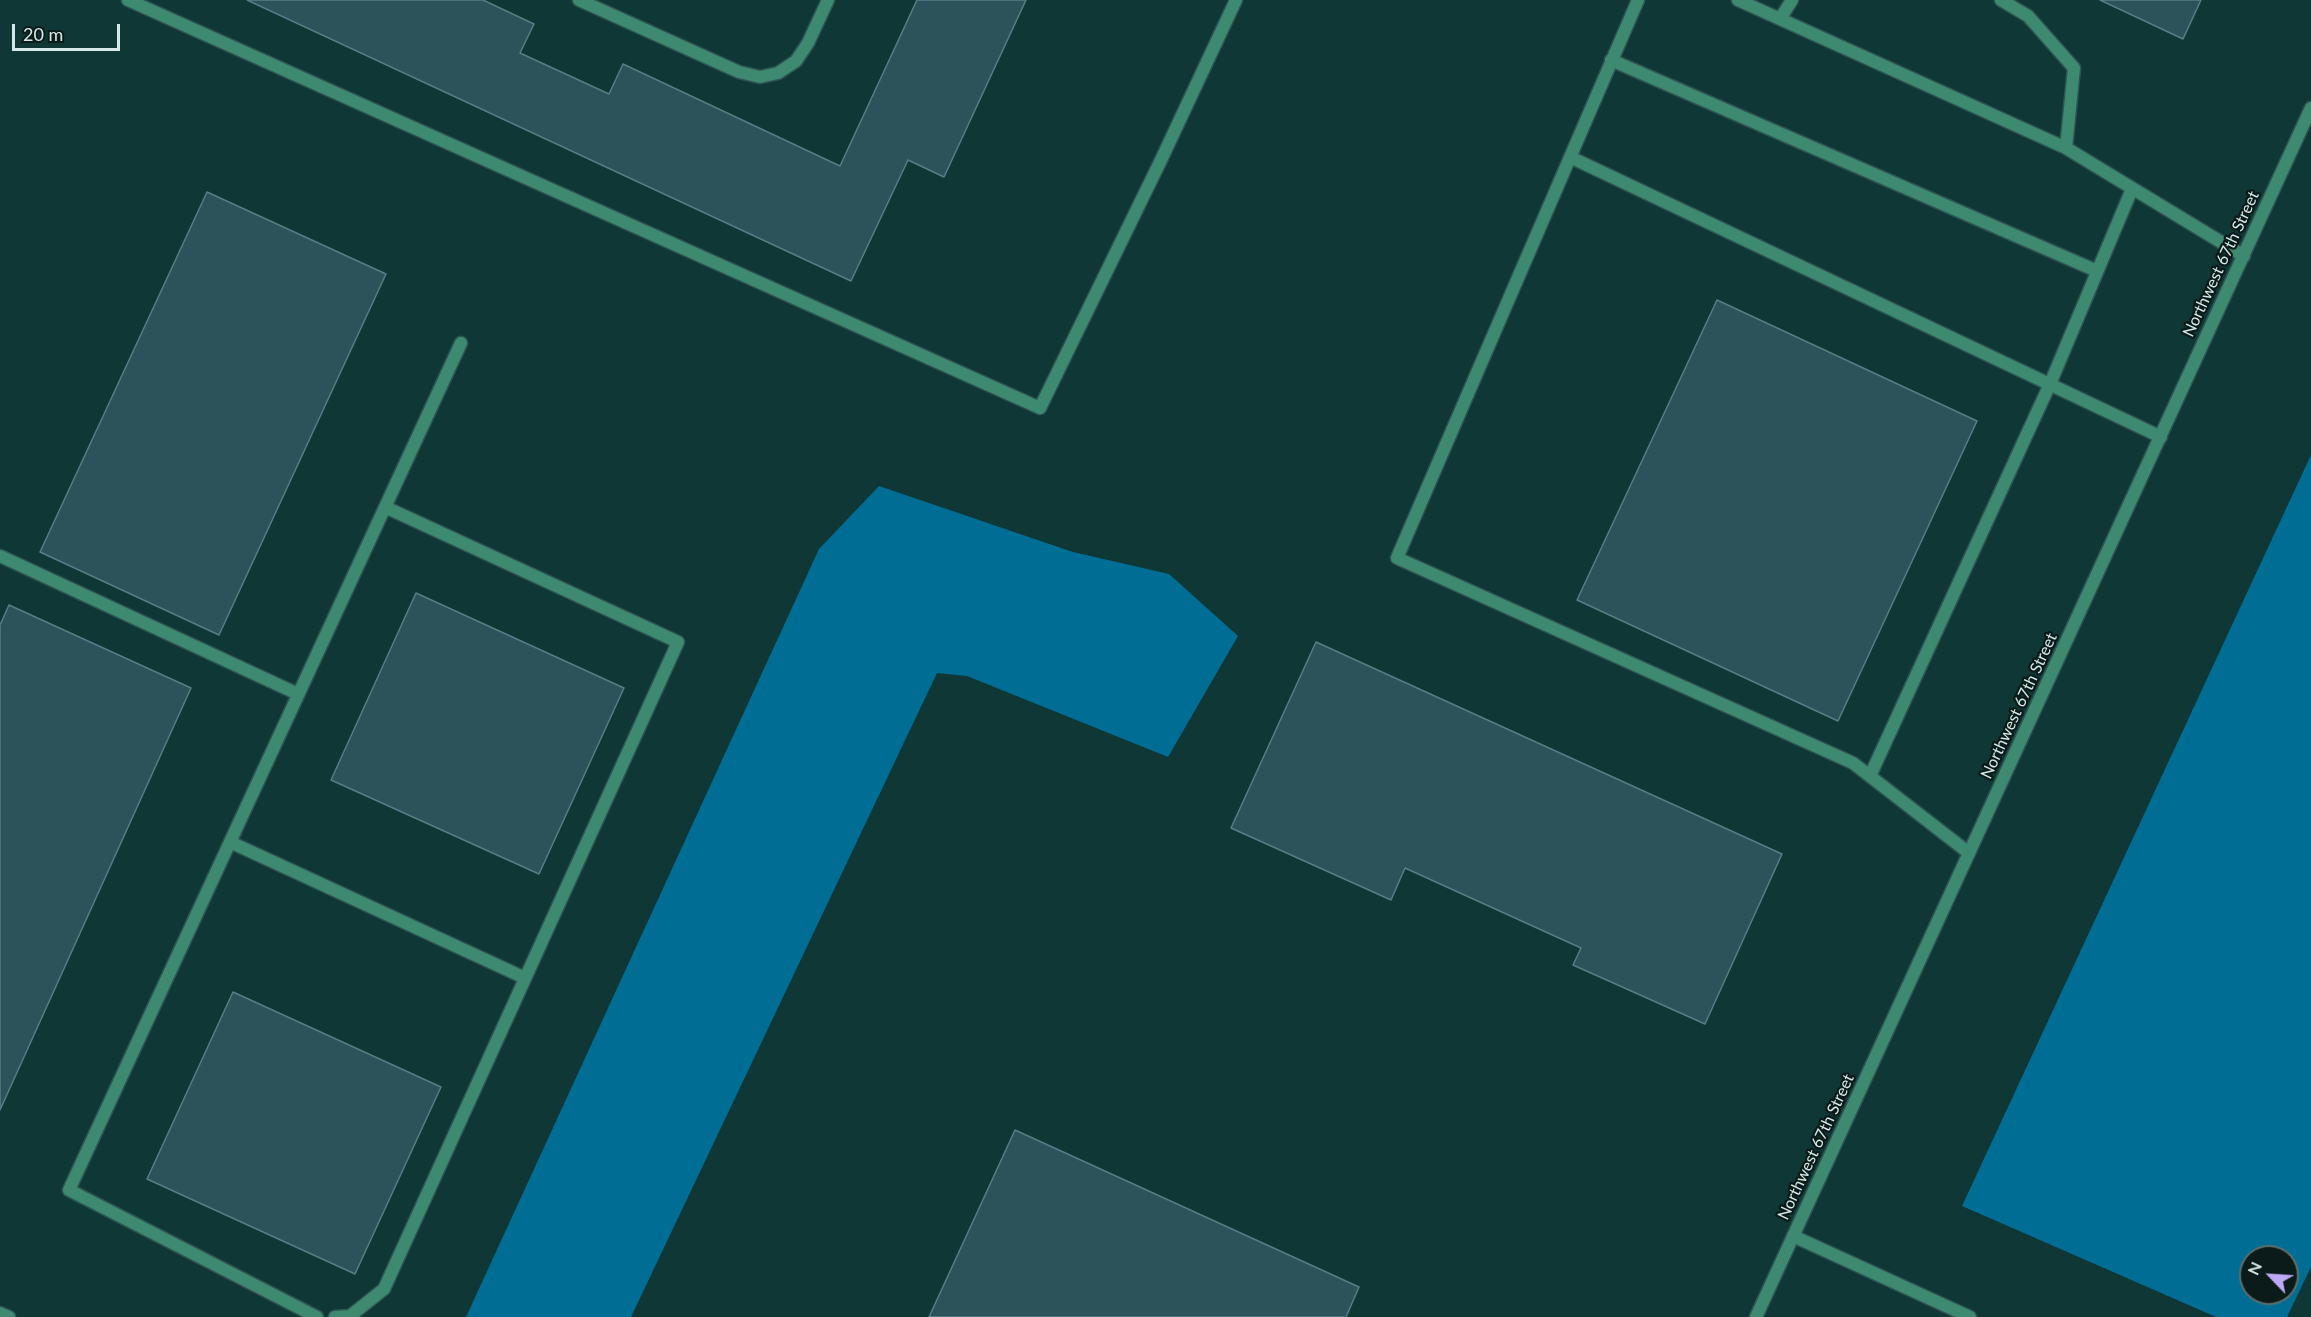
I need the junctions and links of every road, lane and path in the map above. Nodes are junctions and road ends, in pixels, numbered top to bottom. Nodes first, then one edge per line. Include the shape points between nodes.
1 (128, 0) edge
2 (579, 0) edge
3 (828, 0) edge
4 (1236, 0) edge
5 (1638, 0) edge
6 (1738, 0) edge
7 (1792, 0) edge
8 (2001, 0) edge
9 (1780, 20) junction
10 (1611, 60) junction
11 (2311, 108) edge
12 (2066, 148) junction
13 (1570, 157) junction
14 (2132, 189) junction
15 (2244, 256) junction
16 (2097, 271) junction
17 (461, 343) dead end
18 (2050, 384) junction
19 (2161, 437) junction
20 (385, 507) junction
21 (0, 556) edge
22 (298, 694) junction
23 (1869, 776) junction
24 (230, 842) junction
25 (1969, 853) junction
26 (525, 978) junction
27 (1793, 1236) junction
28 (0, 1313) edge
29 (9, 1317) edge
30 (317, 1317) edge
31 (335, 1317) edge
32 (1756, 1317) edge
33 (1970, 1317) edge

1 - 4 street via 1040,408
2 - 3 street via 739,72 760,77 778,73 796,62
5 - 10 street
6 - 9 street
7 - 9 street
8 - 12 street via 2028,16 2074,68
9 - 12 street
10 - 13 street
10 - 16 street
11 - 15 street, Northwest 67th Street
12 - 14 street
13 - 18 street
13 - 23 street via 1396,558 1853,763
14 - 15 street
14 - 16 street
15 - 19 street, Northwest 67th Street
16 - 18 street
17 - 20 street
18 - 19 street
18 - 23 street
19 - 25 street, Northwest 67th Street
20 - 22 street
20 - 26 street via 678,642
21 - 22 street
22 - 24 street
23 - 25 street
24 - 26 street
24 - 30 street via 69,1190
25 - 27 street, Northwest 67th Street
26 - 31 street via 384,1289 350,1316
27 - 32 street, Northwest 67th Street
27 - 33 street
28 - 29 street

